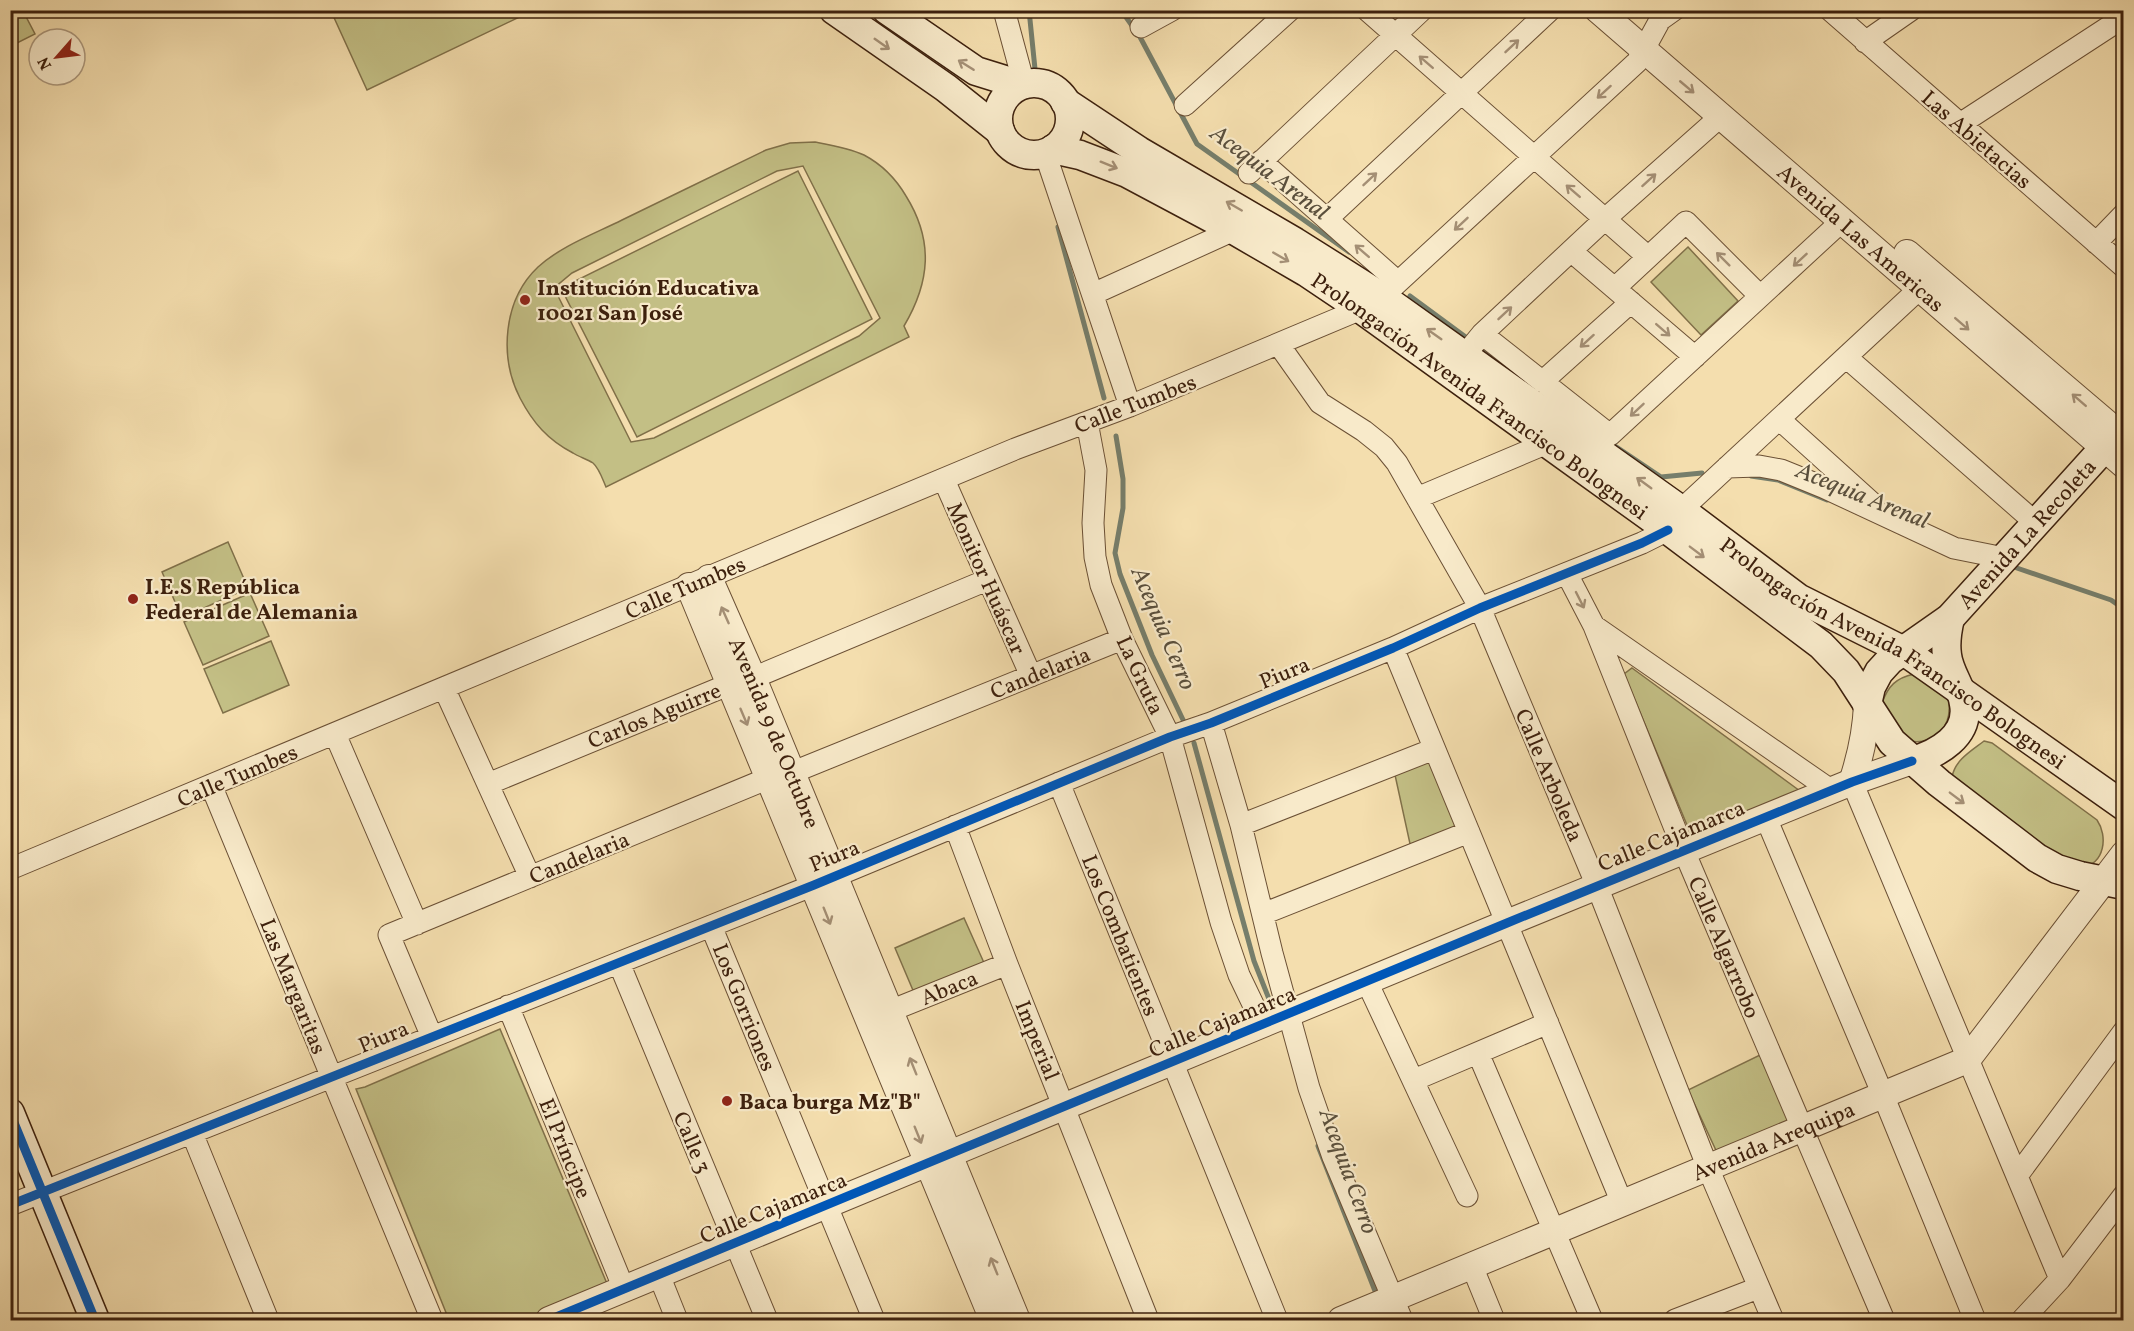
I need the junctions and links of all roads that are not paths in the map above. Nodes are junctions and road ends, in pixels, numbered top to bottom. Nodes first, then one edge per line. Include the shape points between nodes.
1 (834, 10) edge
2 (887, 10) edge
3 (1004, 10) edge
4 (1172, 10) edge
5 (1290, 10) edge
6 (1367, 10) edge
7 (1422, 10) edge
8 (1550, 10) edge
9 (1598, 10) edge
10 (1625, 10) edge
11 (1674, 10) edge
12 (1830, 10) edge
13 (1911, 10) edge
14 (2124, 17) edge
15 (1141, 27) dead end
16 (1395, 36) junction
17 (1647, 41) junction
18 (1865, 42) junction
19 (1022, 84) junction
20 (1462, 94) junction
21 (1065, 102) junction
22 (1185, 105) dead end
23 (1721, 116) junction
24 (1960, 124) junction
25 (1000, 131) junction
26 (1049, 151) junction
27 (1534, 156) junction
28 (2124, 214) edge
29 (1327, 219) junction
30 (1605, 219) junction
31 (1843, 220) junction
32 (1234, 230) junction
33 (2096, 243) junction
34 (1571, 251) junction
35 (1648, 257) junction
36 (2124, 267) edge
37 (1927, 282) junction
38 (1093, 294) junction
39 (1623, 295) junction
40 (1380, 296) junction
41 (1760, 297) junction
42 (1279, 345) junction
43 (1473, 345) junction
44 (1695, 357) junction
45 (1846, 357) junction
46 (1542, 382) junction
47 (1130, 405) junction
48 (1779, 419) junction
49 (1088, 422) junction
50 (2119, 442) edge
51 (1545, 444) junction
52 (1727, 467) junction
53 (944, 480) junction
54 (1418, 498) junction
55 (1888, 517) junction
56 (1674, 520) junction
57 (2037, 524) junction
58 (2004, 558) junction
59 (1567, 574) junction
60 (987, 580) junction
61 (699, 582) junction
62 (1480, 608) junction
63 (1950, 618) junction
64 (1594, 626) junction
65 (1122, 639) junction
66 (1392, 648) junction
67 (1904, 651) junction
68 (1031, 676) junction
69 (742, 681) junction
70 (444, 688) junction
71 (1960, 690) junction
72 (1867, 704) junction
73 (1211, 723) junction
74 (335, 734) junction
75 (1177, 734) junction
76 (1434, 748) junction
77 (1912, 761) junction
78 (780, 776) junction
79 (1059, 783) junction
80 (488, 784) junction
81 (211, 786) junction
82 (1842, 786) junction
83 (2124, 806) edge
84 (1766, 818) junction
85 (1242, 825) junction
86 (955, 826) junction
87 (1469, 832) junction
88 (1684, 851) junction
89 (2124, 854) edge
90 (10, 869) edge
91 (530, 877) junction
92 (824, 880) junction
93 (2114, 883) edge
94 (1597, 886) junction
95 (1263, 914) junction
96 (1506, 923) junction
97 (417, 924) junction
98 (711, 926) junction
99 (619, 963) junction
100 (1007, 964) junction
101 (1367, 982) junction
102 (508, 1006) junction
103 (890, 1011) junction
104 (1277, 1020) junction
105 (1548, 1023) junction
106 (2124, 1031) edge
107 (432, 1037) junction
108 (1478, 1053) junction
109 (1967, 1060) junction
110 (1173, 1062) junction
111 (331, 1077) junction
112 (1414, 1080) junction
113 (1883, 1095) junction
114 (1064, 1107) junction
115 (10, 1113) edge
116 (1802, 1129) junction
117 (192, 1133) junction
118 (939, 1159) junction
119 (1708, 1168) junction
120 (2017, 1176) junction
121 (43, 1192) junction
122 (2124, 1195) edge
123 (1467, 1196) dead end
124 (1622, 1203) junction
125 (10, 1205) edge
126 (827, 1206) junction
127 (1554, 1232) junction
128 (735, 1243) junction
129 (1472, 1266) junction
130 (659, 1275) junction
131 (2060, 1279) junction
132 (1758, 1288) junction
133 (624, 1289) junction
134 (1377, 1311) edge
135 (560, 1318) edge
136 (95, 1320) edge
137 (268, 1320) edge
138 (432, 1320) edge
139 (677, 1320) edge
140 (767, 1320) edge
141 (874, 1320) edge
142 (993, 1320) edge
143 (1017, 1320) edge
144 (1148, 1320) edge
145 (1277, 1320) edge
146 (1494, 1320) edge
147 (1592, 1320) edge
148 (1675, 1320) edge
149 (1773, 1320) edge
150 (1884, 1320) edge
151 (1975, 1320) edge
152 (2022, 1320) edge

1 -> 25 main road
19 -> 2 main road via 976,71
3 - 19 street
4 - 15 street
5 - 22 street
6 - 16 street
7 - 16 street
20 -> 8 street
9 - 17 street, Avenida Las Americas
10 - 17 street, Avenida Las Americas
11 - 17 street, Calle Tumbes via 1660,20
12 - 18 street, Las Abietacias
13 - 18 street
14 - 24 street
20 -> 16 street
16 - 29 street via 1255,167
17 -> 23 street, Avenida Las Americas
17 -> 27 street, Calle Tumbes via 1637,62
17 - 37 street, Avenida Las Americas
18 - 24 street, Las Abietacias
19 - 21 main road via 1048,86
19 - 25 main road via 1011,90 999,109
20 - 27 street
29 -> 20 street
21 - 26 main road via 1069,112 1066,133
40 -> 21 main road, Prolongación Avenida Francisco Bolognesi
30 -> 23 street
23 - 31 street, Avenida Las Americas
24 - 33 street, Las Abietacias
25 - 26 main road via 1005,141 1024,153
26 -> 32 main road, Prolongación Avenida Francisco Bolognesi via 1080,155 1117,169
26 - 38 street
30 -> 27 street
27 -> 40 street, Calle Tumbes
28 - 33 street
40 -> 29 street
30 - 34 street
30 - 35 street
31 - 37 street, Avenida Las Americas
31 -> 41 street
32 - 38 street
32 -> 40 main road, Prolongación Avenida Francisco Bolognesi via 1306,272
33 - 36 street, Las Abietacias
34 - 39 street
43 -> 34 street
35 - 39 street
41 -> 35 street via 1686,222
37 - 45 street, Piura
37 - 50 street, Avenida Las Americas
38 - 47 street
39 -> 44 street
39 -> 46 street
40 - 42 street, Calle Tumbes
43 -> 40 main road, Prolongación Avenida Francisco Bolognesi
40 - 51 main road, Prolongación Avenida Francisco Bolognesi
41 - 44 street
42 - 47 street, Calle Tumbes
42 - 54 street, Calle Arboleda via 1320,404 1384,447
43 - 46 street
56 -> 43 main road, Prolongación Avenida Francisco Bolognesi
44 -> 46 street via 1610,435
45 - 48 street, Piura
45 - 57 street
47 - 49 street, Calle Tumbes
48 - 52 street, Piura
48 - 55 street
49 - 53 street, Calle Tumbes
49 - 65 street, La Gruta via 1096,470 1092,523 1095,557 1101,585
50 - 57 main road, Avenida La Recoleta
51 - 54 street
51 - 56 main road, Prolongación Avenida Francisco Bolognesi
52 - 55 street via 1781,470
52 - 56 street, Piura
53 - 60 street, Monitor Huáscar
53 - 61 street, Calle Tumbes
54 - 62 street, Calle Arboleda
55 - 58 street via 1954,548
56 - 59 street, Piura via 1642,543
56 - 67 main road, Prolongación Avenida Francisco Bolognesi via 1798,598
56 -> 72 main road, Prolongación Avenida Francisco Bolognesi via 1821,645 1846,671
57 - 58 main road, Avenida La Recoleta
58 - 63 main road, Avenida La Recoleta
59 - 62 street, Piura
59 -> 64 street, Calle Algarrobo
60 - 68 street, Monitor Huáscar
60 - 69 street, Carlos Aguirre
61 - 69 street, Avenida 9 de Octubre
61 - 70 street, Calle Tumbes
62 - 66 street, Piura
62 - 94 street, Calle Arboleda
63 - 67 main road, Avenida La Recoleta
63 - 71 main road, Avenida La Recoleta via 1947,657
64 - 82 street
64 - 88 street, Calle Algarrobo
65 - 68 street, Candelaria
65 - 75 street, La Gruta
66 - 73 street, Piura
66 - 76 street
67 - 71 main road, Prolongación Avenida Francisco Bolognesi
67 - 72 main road via 1879,672
68 - 78 street, Candelaria
69 - 78 street, Avenida 9 de Octubre
69 - 80 street, Carlos Aguirre
70 - 74 street, Calle Tumbes
70 - 80 street
71 - 77 main road, Calle Cajamarca via 1965,706 1957,733 1937,752
71 - 83 main road, Prolongación Avenida Francisco Bolognesi
72 - 77 main road, Prolongación Avenida Francisco Bolognesi via 1892,742
72 - 82 street via 1861,756
73 - 75 street, Piura
73 - 85 street
74 - 81 street, Calle Tumbes
74 - 97 street
75 - 79 street, Piura
75 - 104 street, La Gruta via 1221,922 1239,975
76 - 85 street
76 - 87 street
77 - 82 street, Calle Cajamarca
77 -> 93 main road, Prolongación Avenida Francisco Bolognesi via 2037,858 2057,869
78 - 91 street, Candelaria
78 - 92 street, Avenida 9 de Octubre
79 - 86 street, Piura
79 - 110 street, Los Combatientes
80 - 91 street
81 - 90 street, Calle Tumbes
81 - 111 street, Las Margaritas
82 - 84 street, Calle Cajamarca
82 - 109 street
84 - 88 street, Calle Cajamarca
84 - 113 street
85 - 95 street
86 - 92 street, Piura
86 - 100 street, Imperial
87 - 95 street
87 - 96 street
88 - 94 street, Calle Cajamarca
88 - 116 street, Calle Algarrobo
89 - 93 street, Avenida Arequipa
91 - 97 street, Candelaria
92 - 98 street, Piura
92 - 103 street, Avenida 9 de Octubre
92 -> 118 street, Avenida 9 de Octubre
93 - 109 street, Avenida Arequipa
94 - 96 street, Calle Cajamarca
94 - 119 street, Calle Arboleda
95 - 104 street
96 - 101 street, Calle Cajamarca
96 - 105 street
97 - 107 street, Candelaria via 389,935
98 - 99 street, Piura
98 - 126 street, Los Gorriones
99 - 102 street, Piura
99 - 128 street, Calle 3
100 - 103 street, Abaca
100 - 114 street, Imperial
101 - 104 street, Calle Cajamarca
101 - 112 street
102 - 107 street, Piura
102 - 133 street, El Príncipe
118 -> 103 street, Avenida 9 de Octubre
104 - 110 street, Calle Cajamarca
104 - 134 street via 1309,1088 1333,1157
105 - 108 street
105 - 124 street
106 - 120 street
107 - 111 street, Piura
108 - 112 street
108 - 127 street
109 - 113 street, Avenida Arequipa
109 - 120 street
110 - 114 street, Calle Cajamarca
110 - 145 street, Los Combatientes
111 - 117 street, Piura
111 - 138 street, Las Margaritas
112 - 123 street
113 - 116 street, Avenida Arequipa
113 - 151 street
114 - 118 street, Calle Cajamarca
114 - 144 street, Imperial
115 - 121 main road
116 - 119 street, Avenida Arequipa
116 - 150 street, Calle Algarrobo
117 - 121 street, Piura
117 - 137 street
118 - 126 street, Calle Cajamarca
118 - 142 street, Avenida 9 de Octubre
143 -> 118 street, Avenida 9 de Octubre
119 - 124 street, Avenida Arequipa
119 - 132 street, Calle Arboleda
120 - 131 street
121 - 125 street, Piura
121 - 136 main road
122 - 131 street
124 - 127 street, Avenida Arequipa
126 - 128 street, Calle Cajamarca
126 - 141 street, Los Gorriones
127 - 129 street, Avenida Arequipa
127 - 147 street
128 - 130 street, Calle Cajamarca
128 - 140 street, Calle 3
129 - 134 street, Avenida Arequipa
129 - 146 street
130 - 133 street, Calle Cajamarca
130 - 139 street
131 - 152 street
132 - 148 street
132 - 149 street, Calle Arboleda
133 - 135 street, Calle Cajamarca

